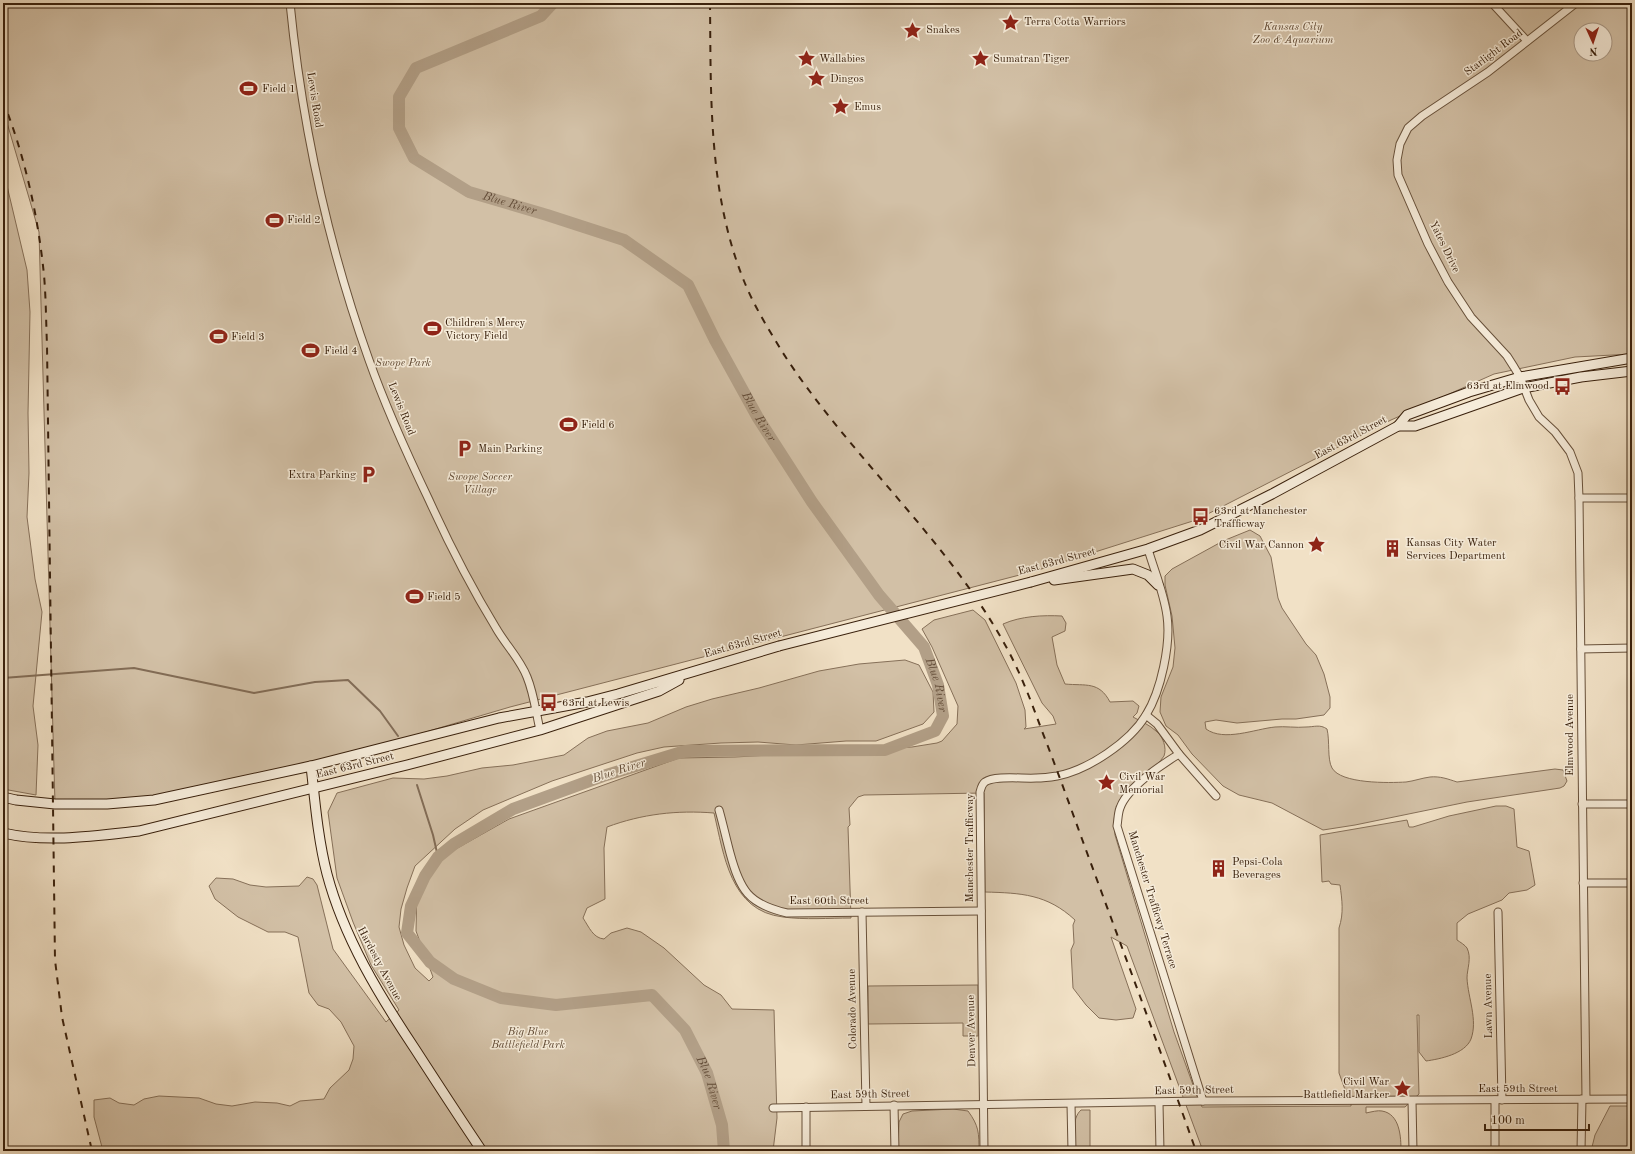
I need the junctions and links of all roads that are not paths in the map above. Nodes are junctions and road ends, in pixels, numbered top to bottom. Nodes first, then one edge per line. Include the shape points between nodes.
1 (290, 3) edge
2 (1492, 3) edge
3 (1576, 3) edge
4 (1527, 41) junction
5 (1422, 116) joint
6 (1632, 358) edge
7 (1632, 371) edge
8 (1520, 376) junction
9 (1523, 388) junction
10 (1398, 426) junction
11 (1580, 498) junction
12 (1632, 498) edge
13 (1148, 548) junction
14 (1031, 582) junction
15 (1158, 584) junction
16 (1632, 648) edge
17 (1581, 649) junction
18 (702, 669) junction
19 (535, 711) junction
20 (1146, 715) junction
21 (540, 730) junction
22 (1179, 754) junction
23 (311, 766) junction
24 (313, 788) junction
25 (1216, 796) dead end
26 (3, 797) edge
27 (1582, 804) junction
28 (1632, 804) edge
29 (719, 810) dead end
30 (3, 833) edge
31 (1583, 883) junction
32 (1632, 883) edge
33 (982, 911) junction
34 (862, 912) junction
35 (1498, 912) dead end
36 (1584, 1099) junction
37 (1632, 1099) edge
38 (1498, 1100) junction
39 (1203, 1101) junction
40 (1412, 1101) junction
41 (1159, 1103) junction
42 (984, 1104) junction
43 (1071, 1104) junction
44 (894, 1105) junction
45 (866, 1106) junction
46 (806, 1107) junction
47 (773, 1108) dead end
48 (482, 1151) edge
49 (806, 1151) edge
50 (895, 1151) edge
51 (984, 1151) edge
52 (1072, 1151) edge
53 (1160, 1151) edge
54 (1413, 1151) edge
55 (1495, 1151) edge
56 (1582, 1151) edge

1 - 19 street, Lewis Road via 294,46 310,143 331,235 367,354 434,512 467,578 524,671
2 - 4 street
3 - 4 street, Starlight Road
4 - 5 street, Starlight Road via 1488,72
5 - 8 street, Yates Drive via 1408,128 1400,144 1398,175 1428,244 1448,282 1471,317 1507,356
6 - 8 main road, East 63rd Street
7 - 9 main road, East 63rd Street
8 - 9 street, Yates Drive
8 - 10 main road, East 63rd Street via 1407,415
9 - 10 main road, East 63rd Street via 1415,426
9 - 11 street, Elmwood Avenue via 1539,417 1555,432 1570,452 1578,473
10 - 13 main road, East 63rd Street via 1200,530
11 - 12 street
11 - 17 street, Elmwood Avenue
13 - 14 main road, East 63rd Street
13 - 15 street, Manchester Trafficway
14 - 15 main road via 1134,569 1148,575
14 - 18 main road, East 63rd Street, bridge via 779,646
15 - 20 street, Manchester Trafficway via 1167,615 1167,646 1163,670
16 - 17 street
17 - 27 street, Elmwood Avenue
18 - 19 main road, East 63rd Street via 587,702
18 - 21 main road, East 63rd Street via 659,690
19 - 21 street, Lewis Road
19 - 23 main road, East 63rd Street
20 - 22 street via 1157,724
20 - 33 street, Manchester Trafficway via 1122,742 1083,766 1059,775 1037,778 993,778 982,785
21 - 24 main road, East 63rd Street
22 - 25 street
22 - 39 street, Manchester Trafficwy Terrace via 1157,768 1134,788 1120,807 1117,826
23 - 24 main road, Hardesty Avenue
23 - 26 main road, East 63rd Street via 154,800 107,804 55,804
24 - 30 main road, East 63rd Street via 138,831 56,838
24 - 48 main road, Hardesty Avenue via 318,833 327,874 354,947 388,1007
27 - 28 street
27 - 31 street, Elmwood Avenue
29 - 34 street, East 60th Street via 736,876 747,894 757,902 787,913
31 - 32 street
31 - 36 street, Elmwood Avenue
33 - 34 street, East 60th Street
33 - 42 street, Denver Avenue
34 - 45 street, Colorado Avenue
35 - 38 street, Lawn Avenue
36 - 37 street, East 59th Street
36 - 38 street, East 59th Street
36 - 56 street, Elmwood Avenue
38 - 40 street, East 59th Street
38 - 55 street, Lawn Avenue
39 - 40 street, East 59th Street
39 - 41 street, East 59th Street
40 - 54 street
41 - 43 street, East 59th Street
41 - 53 street
42 - 43 street, East 59th Street
42 - 44 street, East 59th Street
42 - 51 street, Denver Avenue
43 - 52 street
44 - 45 street, East 59th Street
44 - 50 street
45 - 46 street, East 59th Street
46 - 47 street, East 59th Street
46 - 49 street

